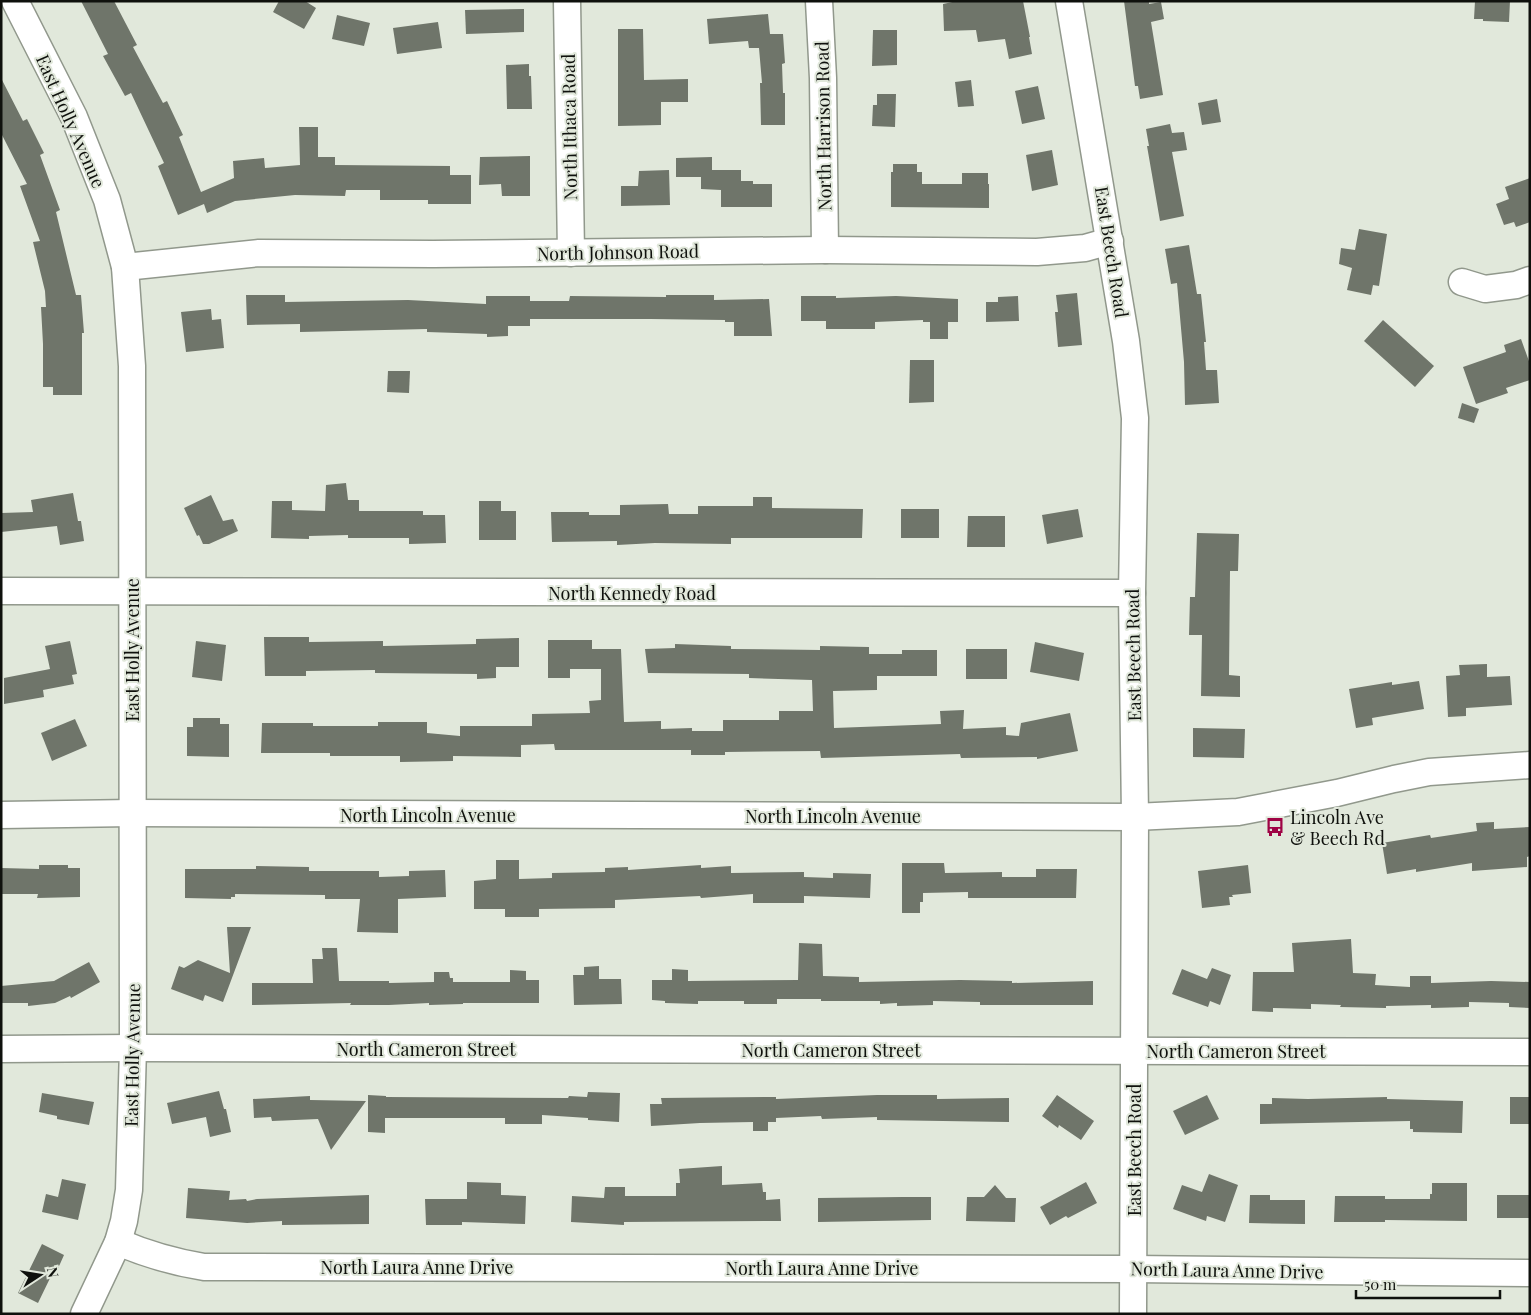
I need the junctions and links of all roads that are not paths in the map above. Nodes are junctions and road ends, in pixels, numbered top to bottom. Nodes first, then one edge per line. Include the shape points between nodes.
1 (15, 1) edge
2 (567, 1) edge
3 (819, 1) edge
4 (1069, 1) edge
5 (1110, 241) junction
6 (825, 250) junction
7 (571, 253) junction
8 (125, 267) junction
9 (1530, 280) edge
10 (1462, 282) dead end
11 (1, 591) edge
12 (132, 591) junction
13 (1132, 593) junction
14 (1530, 765) edge
15 (132, 813) junction
16 (1, 815) edge
17 (1135, 817) junction
18 (133, 1048) junction
19 (1, 1049) edge
20 (1134, 1051) junction
21 (1530, 1052) edge
22 (118, 1242) junction
23 (1133, 1269) junction
24 (1530, 1273) edge
25 (84, 1314) edge
26 (1133, 1314) edge

1 - 8 street, East Holly Avenue via 74,117 107,200
2 - 7 street, North Ithaca Road
3 - 6 street, North Harrison Road
4 - 5 street, East Beech Road
5 - 6 street, North Johnson Road via 1085,248 1037,252
5 - 13 street, East Beech Road via 1135,418
6 - 7 street, North Johnson Road
7 - 8 street, North Johnson Road via 259,253
8 - 12 street, East Holly Avenue via 132,366
9 - 10 street via 1485,289
11 - 12 street, North Kennedy Road
12 - 13 street, North Kennedy Road
12 - 15 street, East Holly Avenue
13 - 17 street, East Beech Road
14 - 17 street, North Lincoln Avenue via 1429,772 1238,812
15 - 16 street, North Lincoln Avenue
15 - 17 street, North Lincoln Avenue
15 - 18 street, East Holly Avenue
17 - 20 street, East Beech Road
18 - 19 street, North Cameron Street
18 - 20 street, North Cameron Street
18 - 22 street, East Holly Avenue via 129,1190
20 - 21 street, North Cameron Street
20 - 23 street, East Beech Road
22 - 23 street, North Laura Anne Drive via 154,1256 204,1267
22 - 25 street, East Holly Avenue
23 - 24 street, North Laura Anne Drive
23 - 26 street, East Beech Road

